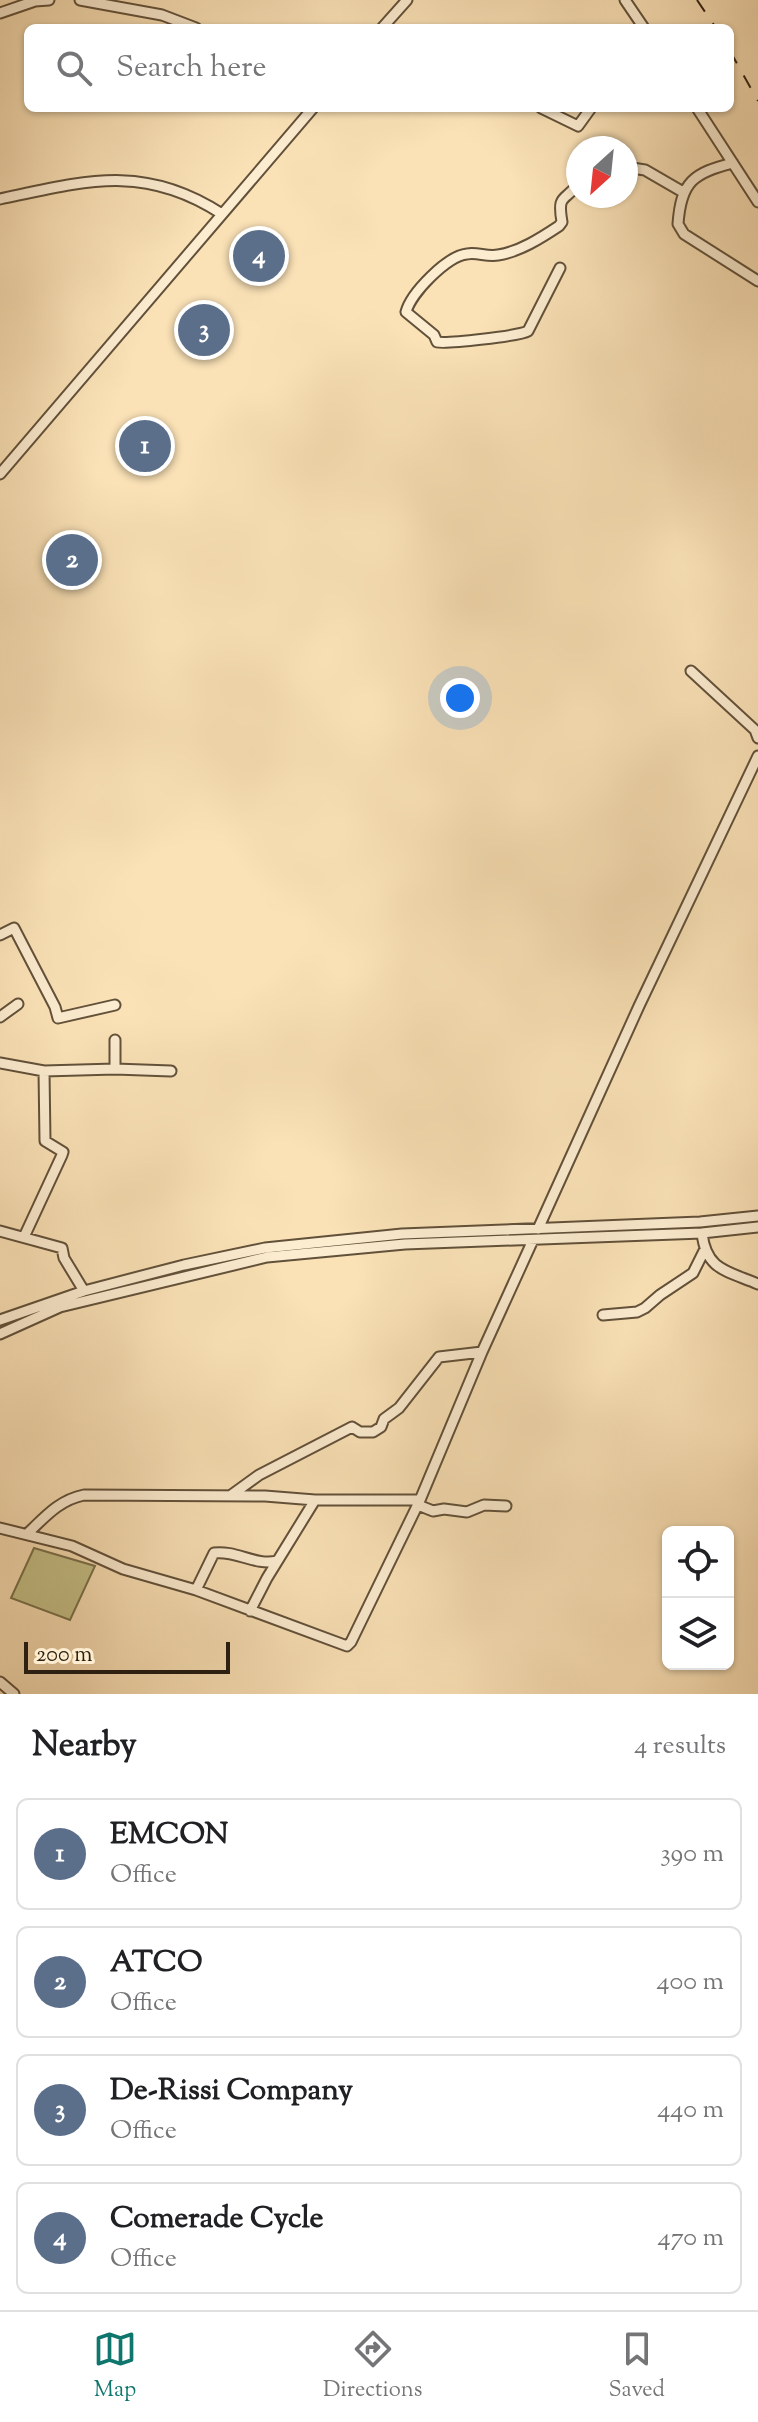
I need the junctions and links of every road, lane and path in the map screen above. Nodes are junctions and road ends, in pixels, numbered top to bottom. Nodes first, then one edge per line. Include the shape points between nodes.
1 (49, 0) edge
2 (80, 0) edge
3 (407, 0) edge
4 (625, 0) edge
5 (0, 13) edge
6 (186, 24) edge
7 (386, 24) edge
8 (639, 24) edge
9 (310, 112) edge
10 (549, 112) edge
11 (588, 112) edge
12 (700, 112) edge
13 (733, 163) junction
14 (638, 169) edge
15 (683, 192) junction
16 (566, 194) edge
17 (0, 199) edge
18 (758, 202) edge
19 (222, 214) junction
20 (560, 268) dead end
21 (758, 281) edge
22 (0, 474) edge
23 (691, 671) dead end
24 (757, 732) edge
25 (758, 756) edge
26 (0, 935) edge
27 (18, 1004) dead end
28 (115, 1005) dead end
29 (0, 1017) edge
30 (115, 1040) dead end
31 (0, 1063) edge
32 (115, 1069) junction
33 (44, 1071) junction
34 (171, 1071) dead end
35 (758, 1216) edge
36 (758, 1227) edge
37 (538, 1229) junction
38 (664, 1229) junction
39 (0, 1231) edge
40 (702, 1233) junction
41 (24, 1237) junction
42 (533, 1240) junction
43 (704, 1251) junction
44 (758, 1284) edge
45 (84, 1291) junction
46 (603, 1315) dead end
47 (1, 1320) edge
48 (0, 1334) edge
49 (482, 1352) junction
50 (259, 1475) junction
51 (230, 1496) junction
52 (265, 1496) junction
53 (315, 1500) junction
54 (419, 1502) junction
55 (506, 1506) dead end
56 (0, 1528) edge
57 (27, 1534) junction
58 (277, 1561) junction
59 (196, 1590) junction
60 (250, 1611) junction
61 (0, 1682) edge
62 (14, 1694) edge

1 - 5 street
2 - 6 street
3 - 7 street
4 - 8 street
9 - 19 street
10 - 11 street via 578,126
12 - 13 street
13 - 15 street via 706,170
13 - 18 street
14 - 15 street
15 - 21 street via 678,224 684,234
16 - 20 street via 559,226 502,254 451,259 406,312 437,342 446,344 519,336 528,331
17 - 19 street via 88,183 145,181 197,197
19 - 22 street
23 - 24 street
25 - 37 street
26 - 28 street via 14,928 58,1018
27 - 29 street
30 - 32 street
31 - 33 street
32 - 33 street
32 - 34 street
33 - 41 street via 45,1141 63,1152
35 - 38 street
36 - 40 street
37 - 38 street
37 - 45 street via 402,1234 265,1248
38 - 40 street
38 - 42 street
39 - 41 street
40 - 43 street
41 - 45 street via 62,1248
42 - 48 street via 405,1244 267,1257 60,1307
42 - 49 street
43 - 44 street via 718,1266
43 - 46 street via 693,1273 645,1308
45 - 47 street
49 - 50 street via 439,1357 373,1432 352,1427
49 - 54 street
50 - 51 street
50 - 52 street
51 - 52 street
51 - 57 street via 75,1497
52 - 53 street
53 - 54 street
53 - 58 street
54 - 55 street via 433,1511
54 - 60 street via 349,1644
56 - 57 street
57 - 59 street
58 - 59 street via 265,1564 214,1553
58 - 60 street
59 - 60 street
61 - 62 street

